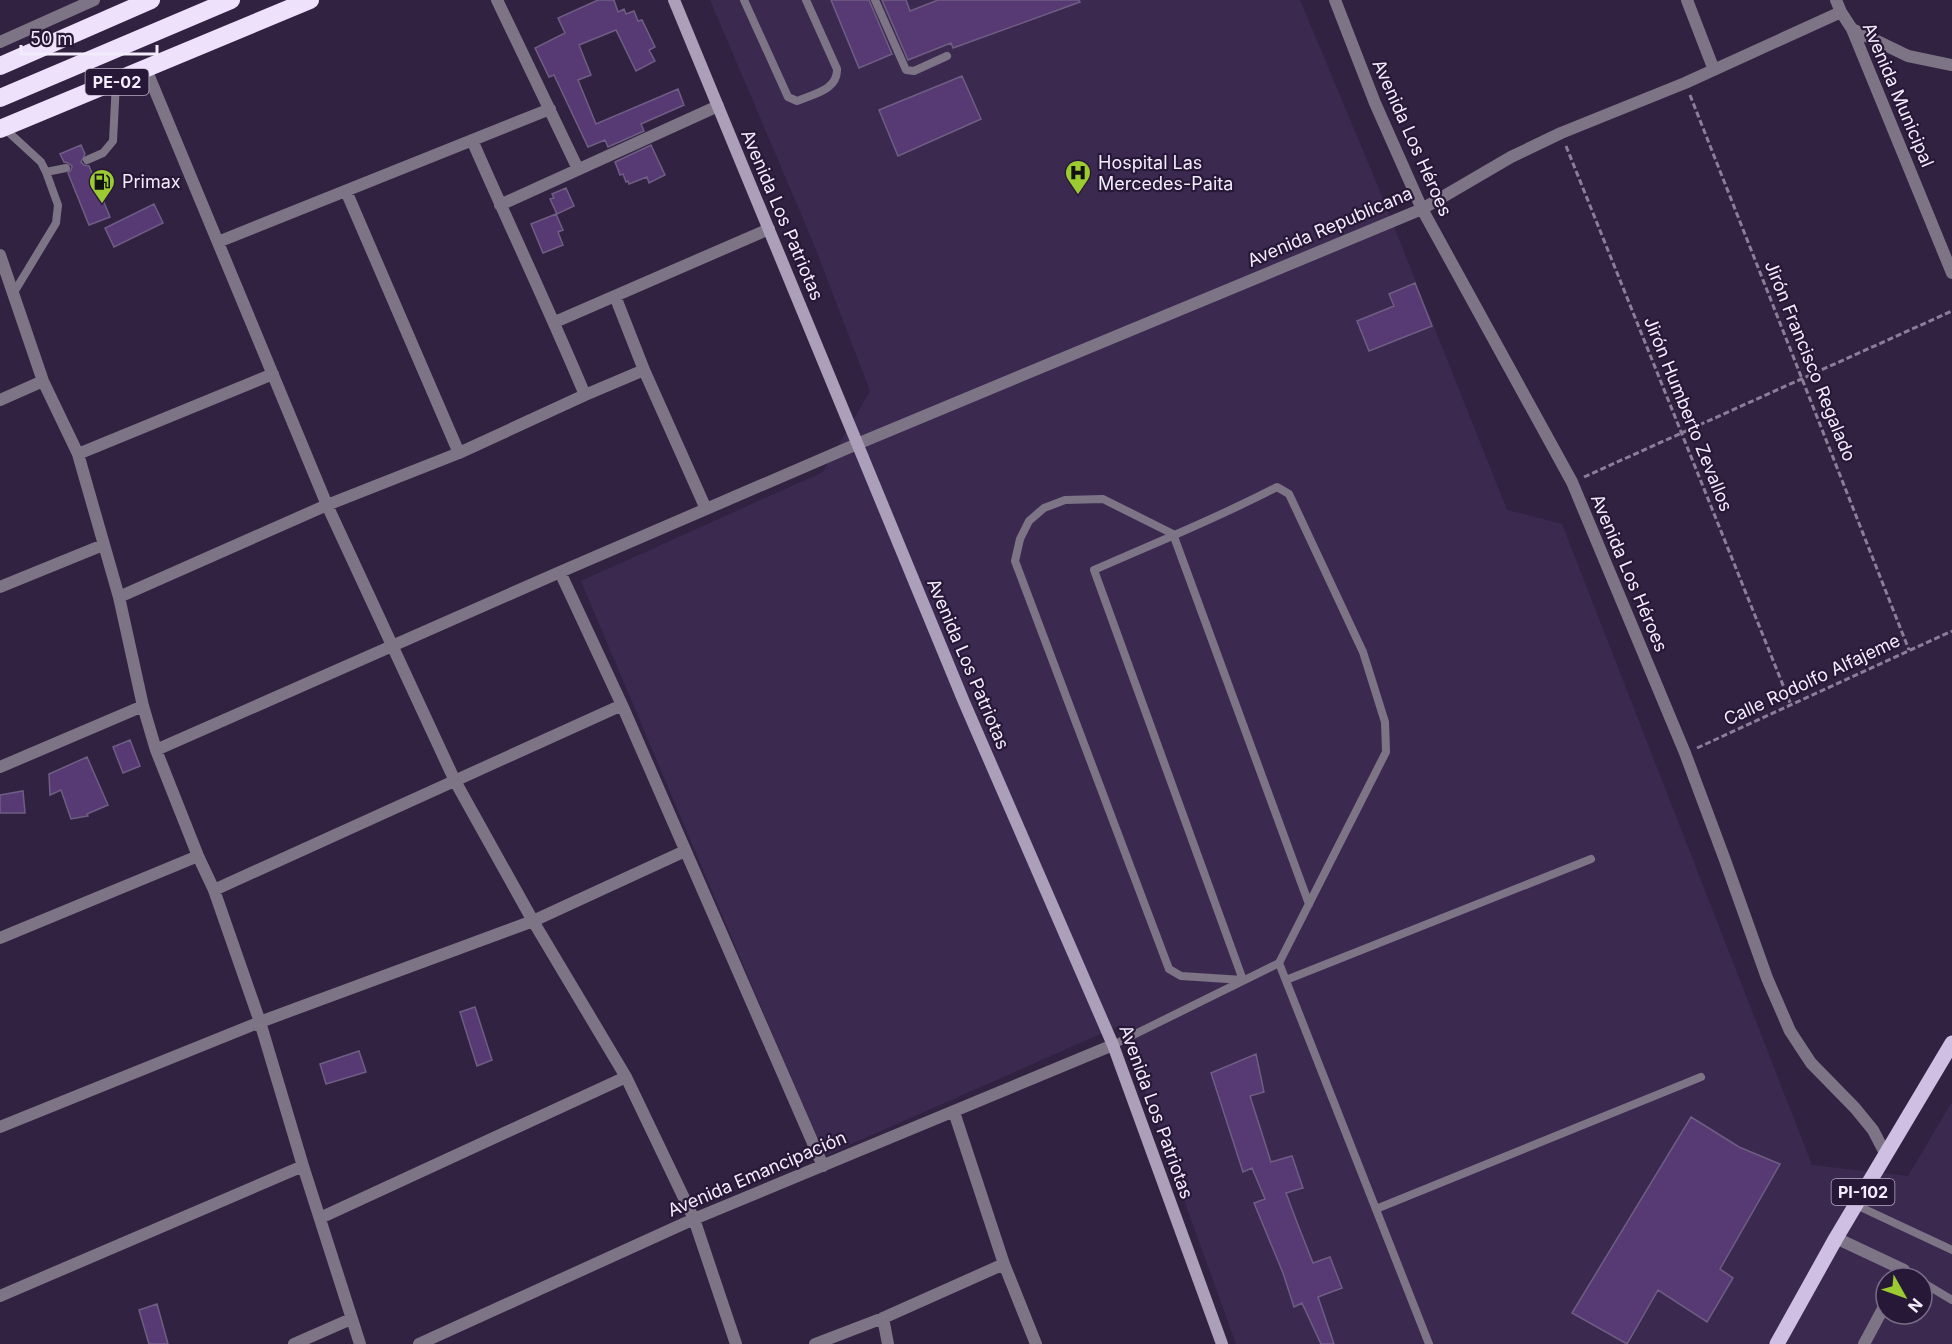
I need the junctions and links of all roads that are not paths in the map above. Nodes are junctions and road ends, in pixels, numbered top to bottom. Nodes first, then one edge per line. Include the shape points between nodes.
1 (94, 0) edge
2 (151, 0) edge
3 (231, 0) edge
4 (310, 0) edge
5 (497, 0) edge
6 (674, 0) edge
7 (744, 0) edge
8 (806, 0) edge
9 (875, 0) edge
10 (1335, 0) edge
11 (1687, 0) edge
12 (1838, 6) edge
13 (1852, 29) junction
14 (0, 42) edge
15 (947, 56) dead end
16 (1952, 65) edge
17 (0, 66) edge
18 (146, 69) junction
19 (1714, 70) junction
20 (116, 82) junction
21 (0, 98) edge
22 (718, 106) junction
23 (550, 109) junction
24 (1, 132) edge
25 (472, 140) junction
26 (87, 160) dead end
27 (66, 168) dead end
28 (578, 169) junction
29 (46, 172) junction
30 (346, 191) junction
31 (500, 205) junction
32 (1422, 209) junction
33 (769, 229) junction
34 (218, 242) junction
35 (0, 255) edge
36 (1952, 273) edge
37 (13, 294) junction
38 (615, 296) junction
39 (555, 322) junction
40 (644, 370) junction
41 (273, 375) junction
42 (43, 381) junction
43 (585, 395) junction
44 (0, 400) edge
45 (857, 444) junction
46 (459, 453) junction
47 (78, 454) junction
48 (327, 506) junction
49 (706, 509) junction
50 (1173, 534) junction
51 (103, 545) junction
52 (560, 572) junction
53 (0, 587) edge
54 (119, 597) junction
55 (393, 647) junction
56 (622, 705) junction
57 (143, 706) junction
58 (156, 750) junction
59 (0, 767) edge
60 (455, 781) junction
61 (685, 851) junction
62 (198, 856) junction
63 (1591, 859) dead end
64 (214, 890) junction
65 (1309, 904) junction
66 (534, 921) junction
67 (0, 938) edge
68 (1279, 963) junction
69 (1243, 980) junction
70 (1286, 980) junction
71 (261, 1022) junction
72 (1113, 1045) junction
73 (1950, 1049) edge
74 (626, 1077) junction
75 (1701, 1077) dead end
76 (954, 1112) junction
77 (0, 1127) edge
78 (1886, 1155) junction
79 (303, 1166) junction
80 (823, 1166) junction
81 (1856, 1205) junction
82 (1376, 1209) junction
83 (321, 1218) junction
84 (694, 1219) junction
85 (1836, 1238) junction
86 (1952, 1250) edge
87 (1004, 1264) junction
88 (1887, 1266) edge
89 (1934, 1289) edge
90 (0, 1296) edge
91 (1952, 1300) edge
92 (351, 1318) junction
93 (883, 1318) junction
94 (1874, 1325) edge
95 (294, 1344) edge
96 (360, 1344) edge
97 (419, 1344) edge
98 (736, 1344) edge
99 (815, 1344) edge
100 (888, 1344) edge
101 (1036, 1344) edge
102 (1222, 1344) edge
103 (1429, 1344) edge
104 (1777, 1344) edge
105 (1864, 1344) edge

1 - 14 street
2 - 17 highway
3 - 21 highway, PE-02
4 - 18 highway, PE-02
5 - 23 street
6 - 22 street, Avenida Los Patriotas
7 - 8 lane via 788,97 797,101 831,86 837,77
9 - 15 lane via 906,70 914,71
10 - 32 street, Avenida Los Héroes
11 - 19 street
12 - 13 street, Avenida Municipal
12 - 19 street, Avenida Republicana
13 - 16 street via 1908,56
13 - 36 street, Avenida Municipal
18 - 20 highway, PE-02
18 - 34 street
19 - 32 street, Avenida Republicana via 1561,133
20 - 24 highway, PE-02
20 - 26 lane via 113,141 109,149
22 - 28 street
22 - 33 street, Avenida Los Patriotas
23 - 25 street
23 - 28 street
24 - 29 lane via 40,162
25 - 30 street
25 - 31 street
27 - 29 lane
28 - 31 street
29 - 37 lane via 58,205 56,223
30 - 34 street
30 - 46 street
31 - 39 street
32 - 45 street, Avenida Republicana
32 - 78 street, Avenida Los Héroes via 1572,482 1684,753 1790,1031 1811,1063 1873,1130
33 - 38 street
33 - 45 street, Avenida Los Patriotas
34 - 41 street
35 - 37 street
37 - 42 street
38 - 39 street
38 - 40 street
39 - 43 street
40 - 43 street
40 - 49 street
41 - 47 street
41 - 48 street
42 - 44 street
42 - 47 street
43 - 46 street
45 - 49 street, Avenida Republicana
45 - 72 street, Avenida Los Patriotas
46 - 48 street
47 - 51 street
48 - 54 street
48 - 55 street
49 - 52 street, Avenida Republicana
50 - 65 lane
50 - 65 lane via 1277,487 1289,494 1363,652 1385,722 1386,752
50 - 69 lane via 1094,570
50 - 69 lane via 1103,500 1065,500 1044,508 1029,521 1015,561 1169,969 1181,976
51 - 53 street
51 - 54 street
52 - 55 street, Avenida Republicana
52 - 56 street
54 - 57 street
55 - 58 street, Avenida Republicana
55 - 60 street
56 - 60 street
56 - 61 street
57 - 58 street
57 - 59 street
58 - 62 street
60 - 64 street
60 - 66 street
61 - 66 street
61 - 80 street
62 - 64 street
62 - 67 street
63 - 70 lane
64 - 71 street
65 - 68 lane
66 - 71 street
66 - 74 street
68 - 69 lane
68 - 70 lane
69 - 72 lane
70 - 82 lane
71 - 77 street
71 - 79 street
72 - 76 street, Avenida Emancipación
72 - 102 street, Avenida Los Patriotas
73 - 78 main road, PI-102
74 - 83 street
74 - 84 street
75 - 82 lane
76 - 80 street, Avenida Emancipación
76 - 87 street
78 - 81 main road, PI-102
79 - 83 street
79 - 90 street
80 - 84 street, Avenida Emancipación
81 - 85 main road, PI-102
81 - 86 lane
82 - 103 lane
83 - 92 street
84 - 97 street, Avenida Emancipación
84 - 98 street
85 - 88 street
85 - 104 main road, PI-102
87 - 93 street
87 - 101 street
89 - 91 lane
92 - 95 street
92 - 96 street
93 - 99 street
93 - 100 street
94 - 105 street

